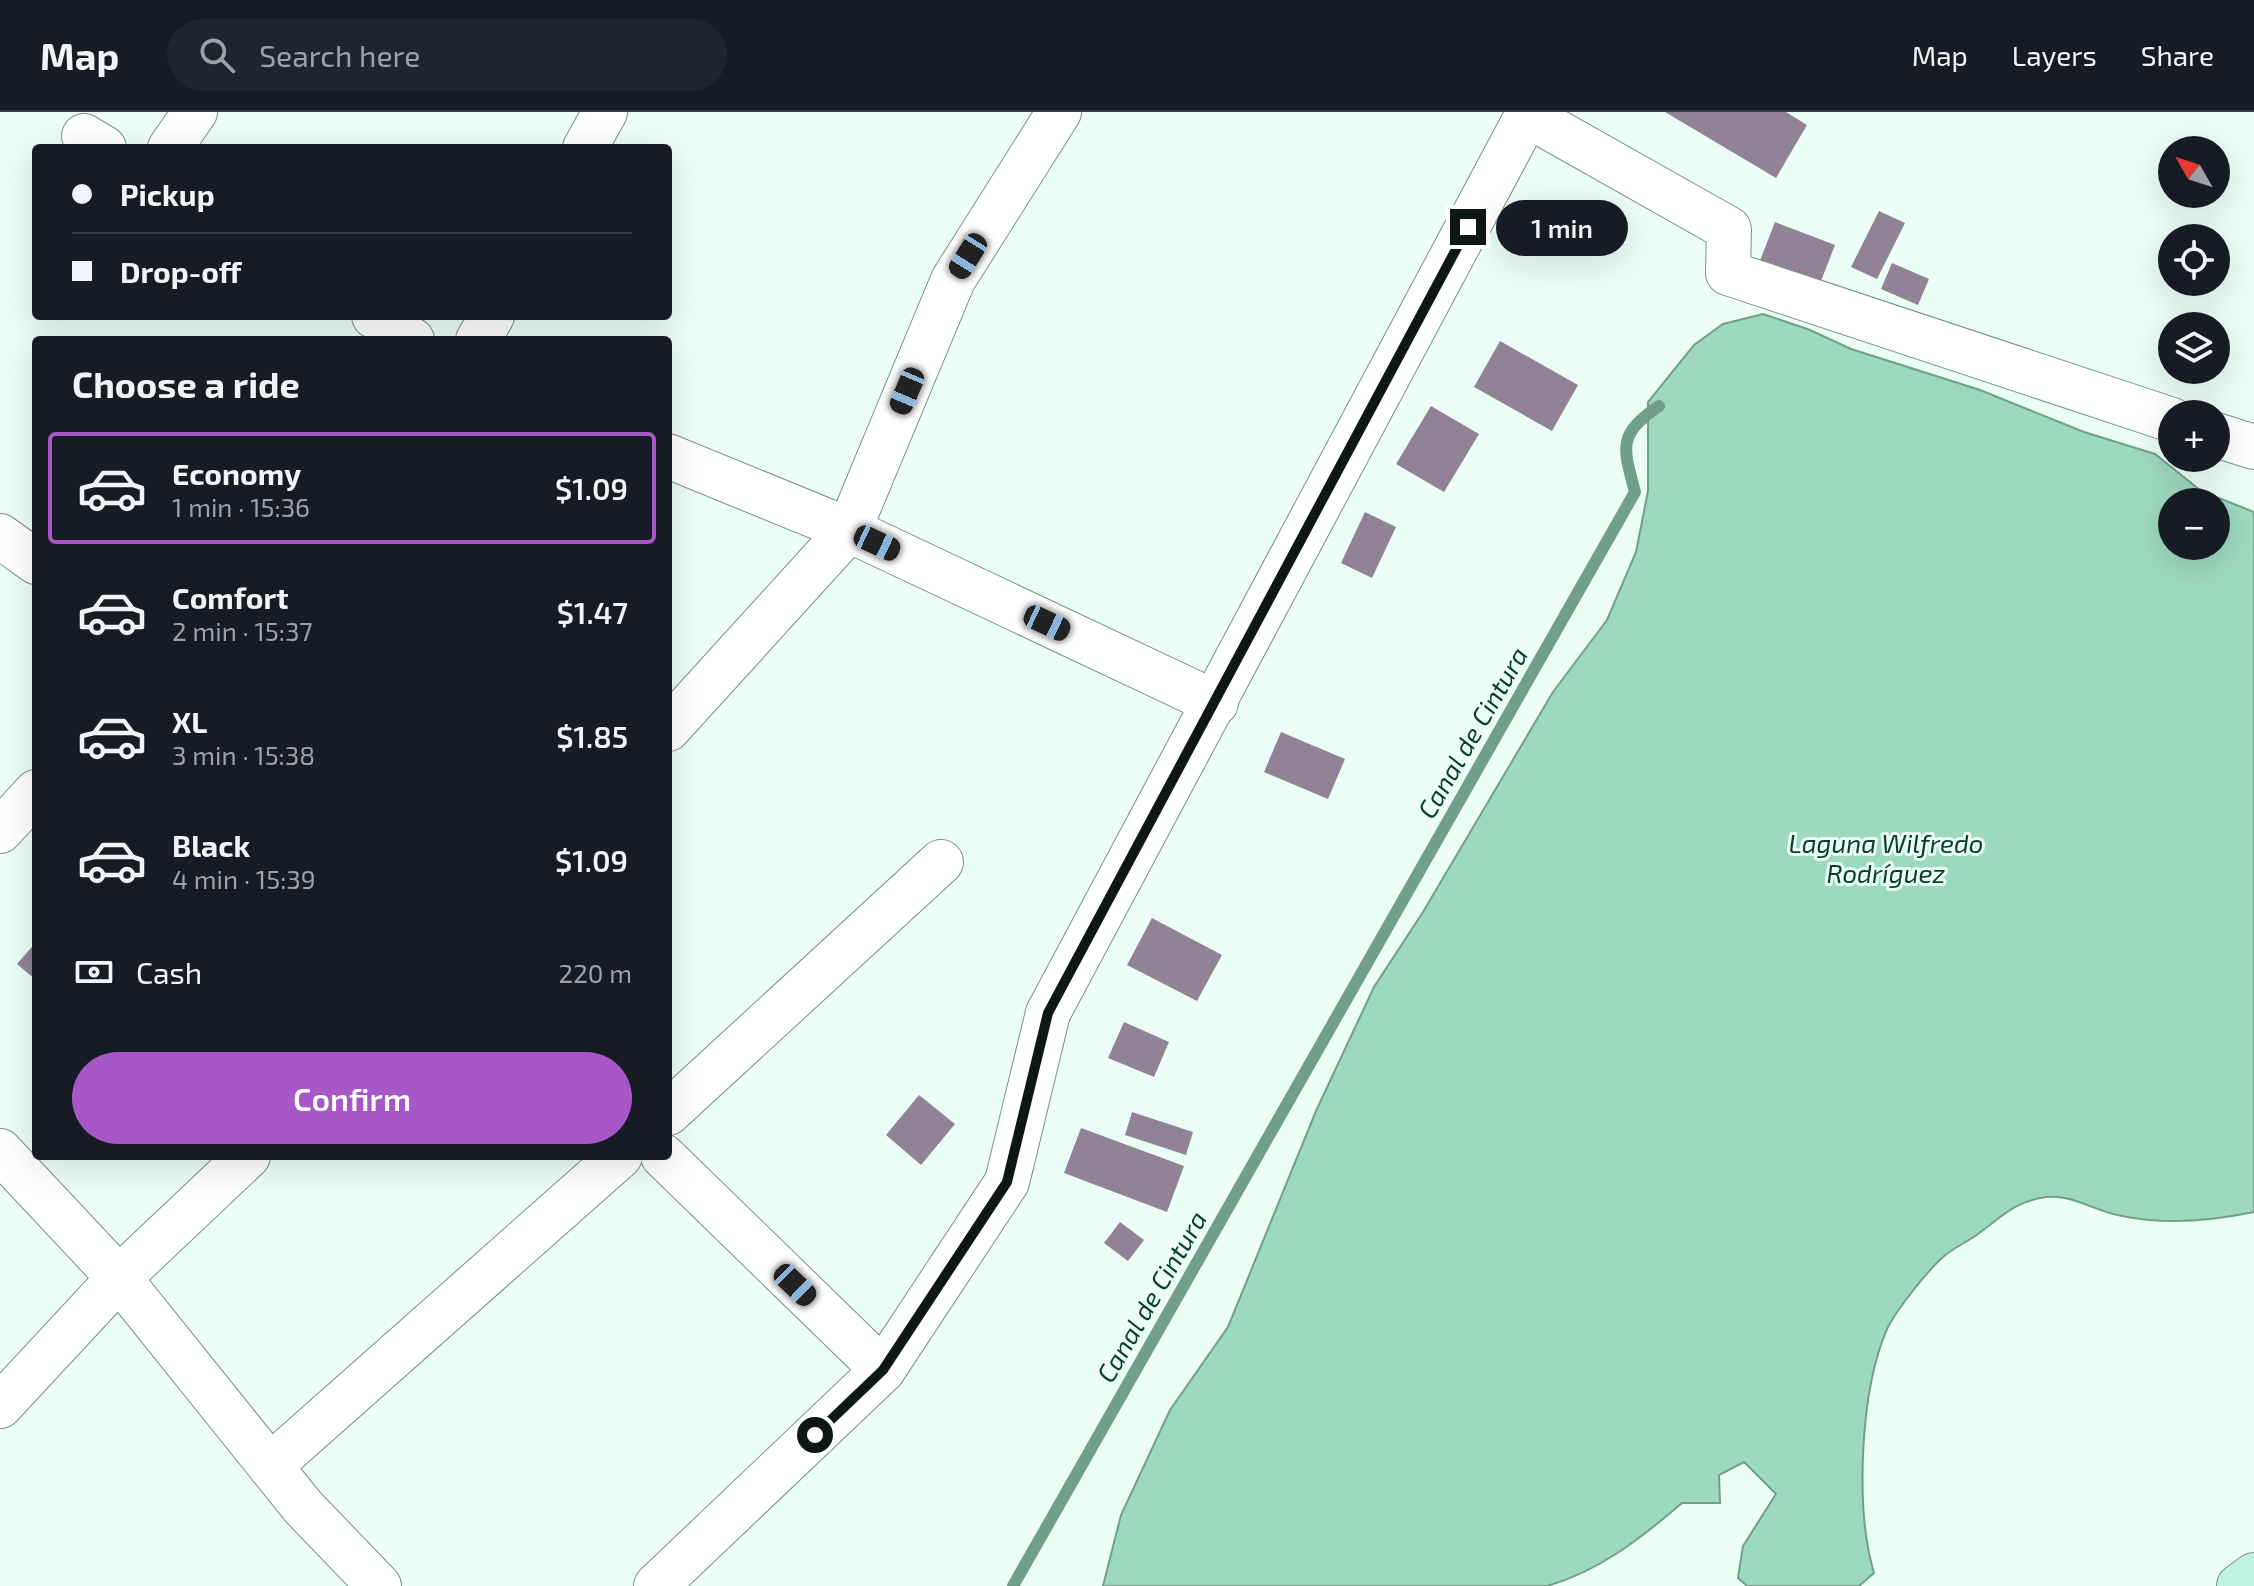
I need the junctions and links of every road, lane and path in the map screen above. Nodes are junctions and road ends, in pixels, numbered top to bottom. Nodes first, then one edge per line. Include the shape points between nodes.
1 (195, 112) edge
2 (605, 112) edge
3 (1059, 112) edge
4 (1528, 113) edge
5 (173, 144) edge
6 (587, 144) edge
7 (380, 320) edge
8 (406, 336) edge
9 (2158, 415) edge
10 (2230, 439) edge
11 (2254, 447) edge
12 (672, 458) edge
13 (849, 530) junction
14 (0, 536) edge
15 (32, 559) edge
16 (1216, 703) junction
17 (672, 725) edge
18 (32, 796) edge
19 (0, 831) edge
20 (941, 862) dead end
21 (672, 1109) edge
22 (0, 1151) edge
23 (244, 1160) edge
24 (615, 1160) edge
25 (667, 1160) edge
26 (119, 1278) junction
27 (883, 1370) junction
28 (0, 1406) edge
29 (270, 1466) junction
30 (2254, 1575) edge
31 (379, 1586) edge
32 (656, 1586) edge
33 (2239, 1586) edge

1 - 5 street
2 - 6 street
3 - 13 street via 953,280
4 - 9 street via 1729,229 1728,273
4 - 16 street
7 - 8 street
10 - 11 street
12 - 13 street
13 - 16 street
13 - 17 street
14 - 15 street
16 - 27 street via 1048,1013 1007,1182
18 - 19 street
20 - 21 street
22 - 26 street
23 - 26 street
24 - 29 street
25 - 27 street
26 - 28 street
26 - 29 street
27 - 32 street
29 - 31 street
30 - 33 main road

